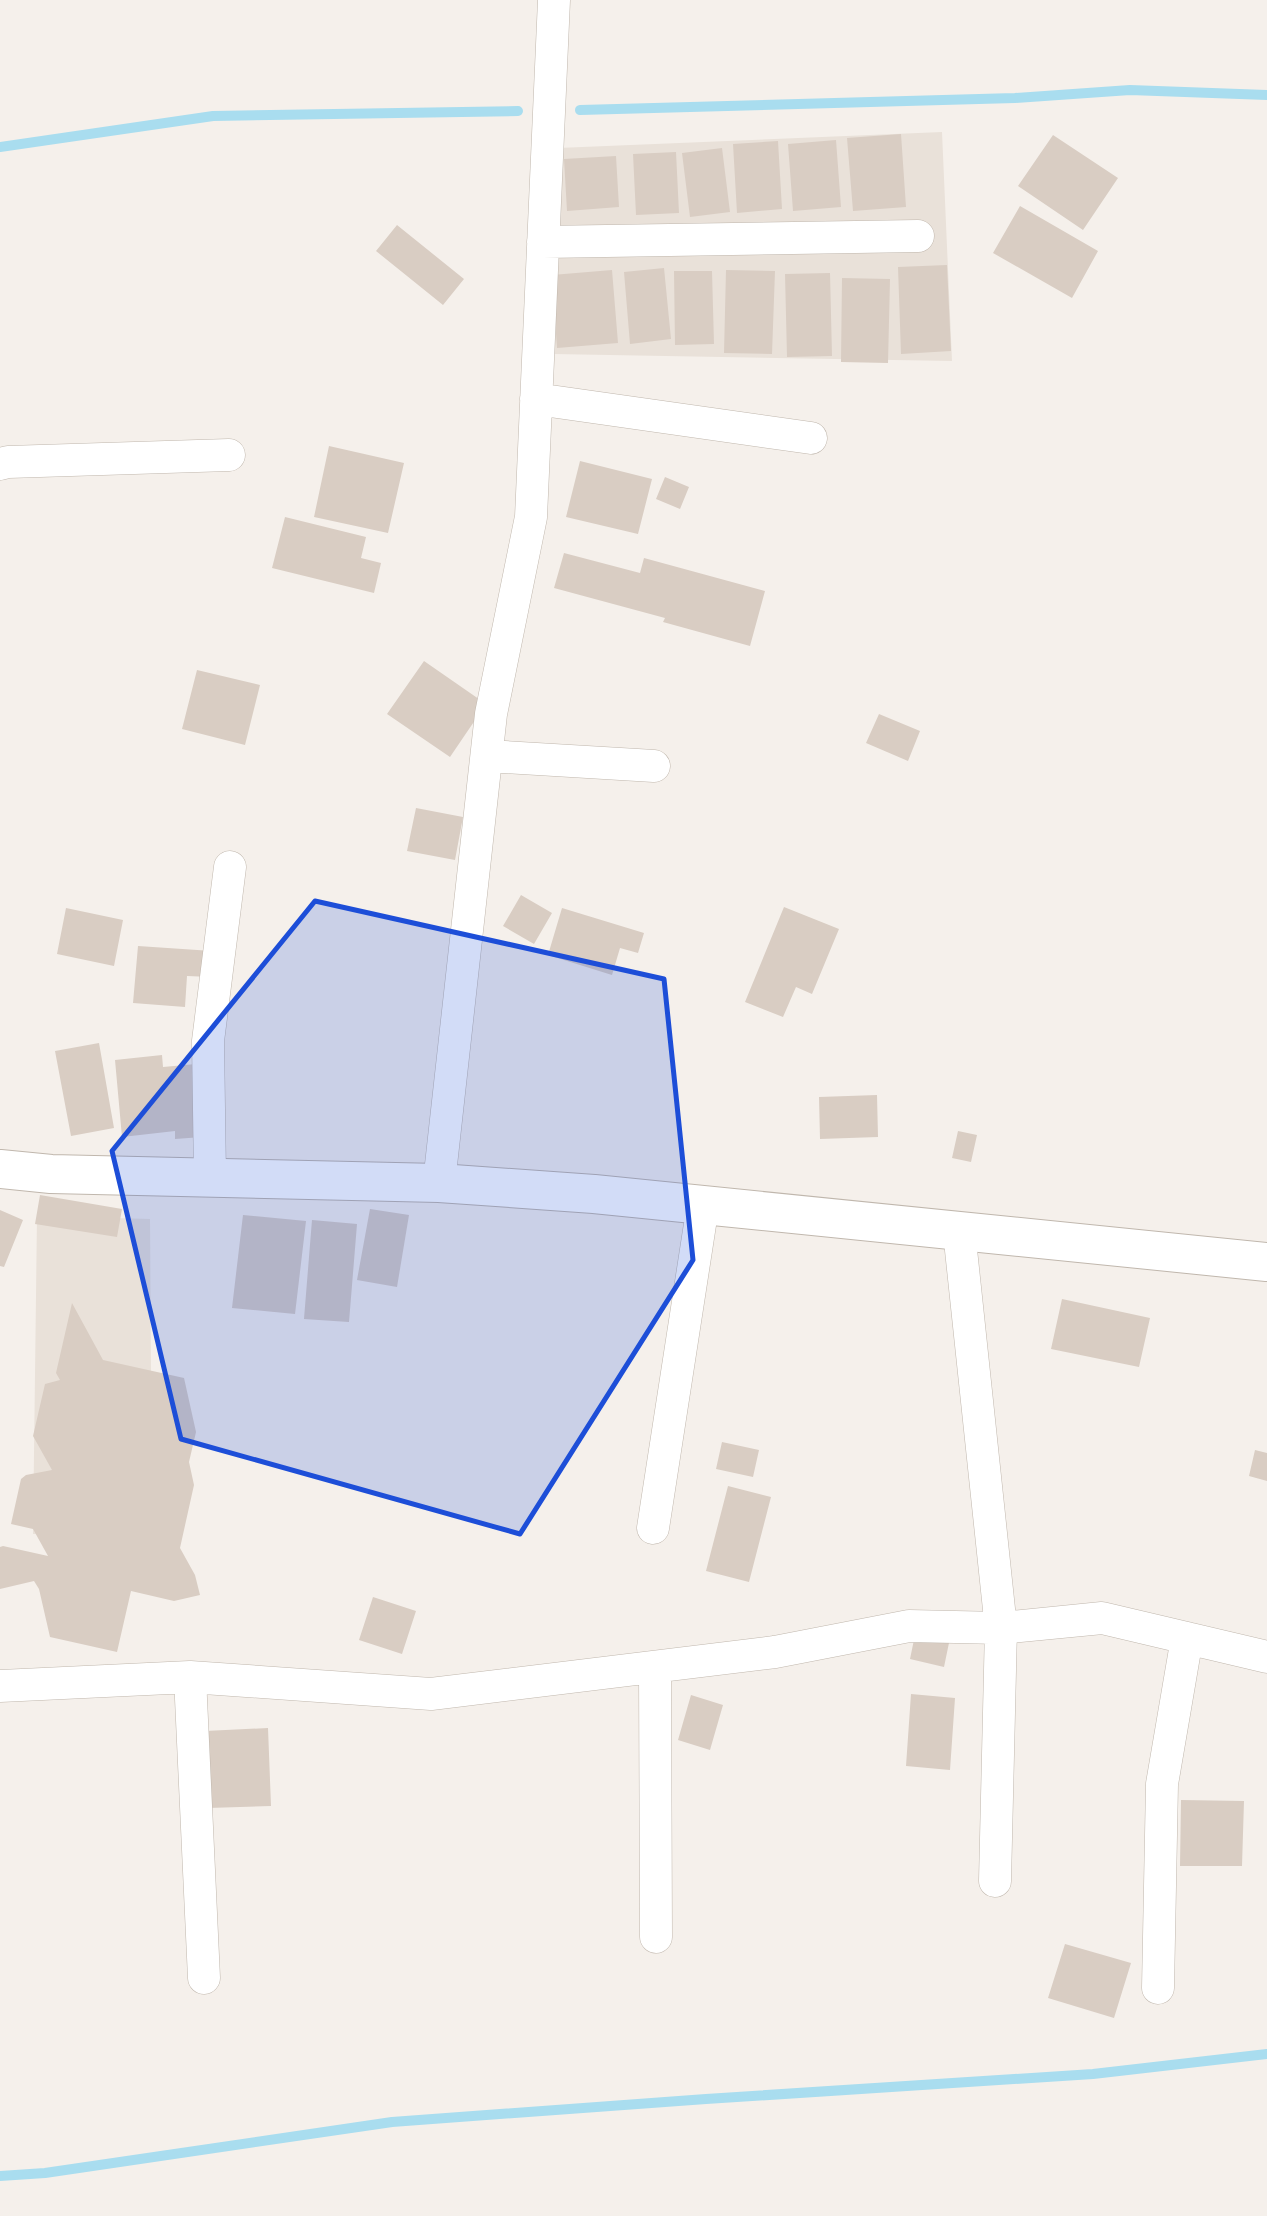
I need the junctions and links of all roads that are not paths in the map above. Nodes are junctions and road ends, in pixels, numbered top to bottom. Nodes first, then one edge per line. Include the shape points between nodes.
1 (554, 0) edge
2 (918, 236) dead end
3 (543, 242) junction
4 (536, 399) junction
5 (811, 438) dead end
6 (229, 455) dead end
7 (0, 464) edge
8 (486, 756) junction
9 (654, 766) dead end
10 (230, 867) dead end
11 (0, 1169) edge
12 (210, 1177) junction
13 (439, 1183) junction
14 (703, 1205) junction
15 (959, 1231) junction
16 (1267, 1262) edge
17 (653, 1528) dead end
18 (1001, 1628) junction
19 (1187, 1638) junction
20 (1267, 1657) edge
21 (654, 1667) junction
22 (190, 1676) junction
23 (0, 1686) edge
24 (995, 1881) dead end
25 (656, 1937) dead end
26 (204, 1978) dead end
27 (1158, 1988) dead end

1 - 3 street
2 - 3 street
3 - 4 street
4 - 5 street
4 - 8 street via 531,517
6 - 7 street
8 - 9 street
8 - 13 street
10 - 12 street via 208,1041
11 - 12 street
12 - 13 street
13 - 14 street
14 - 15 street
14 - 17 street
15 - 16 street
15 - 18 street
18 - 19 street via 1102,1618
18 - 21 street via 909,1626 775,1653
18 - 24 street
19 - 20 street
19 - 27 street via 1162,1784
21 - 22 street via 431,1694
21 - 25 street
22 - 23 street
22 - 26 street

